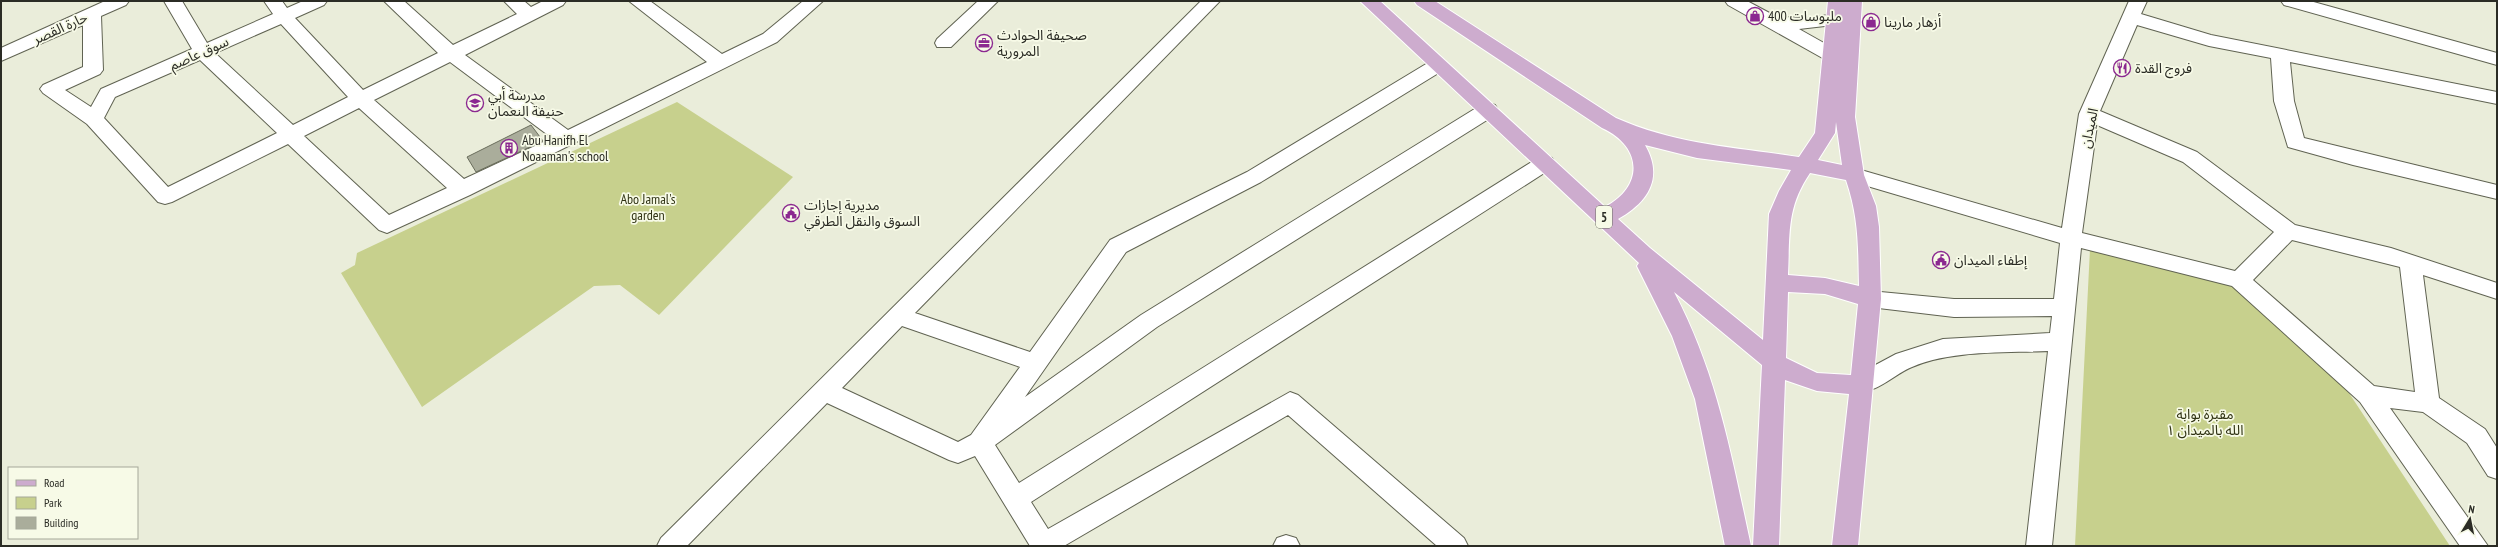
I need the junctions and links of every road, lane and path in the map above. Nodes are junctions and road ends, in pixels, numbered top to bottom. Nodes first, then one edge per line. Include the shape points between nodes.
1 (120, 1) edge
2 (173, 1) edge
3 (318, 1) edge
4 (393, 1) edge
5 (513, 1) edge
6 (557, 1) edge
7 (638, 1) edge
8 (814, 1) edge
9 (989, 1) edge
10 (1211, 1) edge
11 (1369, 1) edge
12 (1423, 1) edge
13 (1734, 1) edge
14 (1853, 1) edge
15 (2290, 1) edge
16 (278, 8) edge
17 (2134, 9) edge
18 (1836, 10) edge
19 (92, 13) junction
20 (529, 15) junction
21 (1773, 22) junction
22 (944, 43) dead end
23 (203, 52) junction
24 (451, 54) junction
25 (1, 55) edge
26 (2280, 55) junction
27 (1833, 56) junction
28 (2497, 59) edge
29 (720, 62) junction
30 (1438, 64) junction
31 (2497, 98) edge
32 (361, 99) junction
33 (1488, 110) junction
34 (2089, 114) junction
35 (94, 119) junction
36 (1627, 133) junction
37 (290, 134) junction
38 (567, 139) junction
39 (1545, 163) junction
40 (1804, 164) junction
41 (1854, 176) junction
42 (462, 190) junction
43 (2497, 192) edge
44 (1604, 217) junction
45 (2288, 231) junction
46 (2071, 238) junction
47 (1642, 254) junction
48 (2410, 262) junction
49 (2239, 280) junction
50 (1778, 284) junction
51 (2497, 291) edge
52 (1870, 299) junction
53 (2064, 307) junction
54 (898, 316) junction
55 (2059, 341) junction
56 (1036, 363) junction
57 (1775, 363) junction
58 (1863, 383) junction
59 (824, 391) junction
60 (2368, 395) junction
61 (2428, 403) junction
62 (980, 442) junction
63 (2497, 468) edge
64 (1015, 498) junction
65 (1043, 545) edge
66 (670, 546) edge
67 (1455, 546) edge
68 (1738, 546) edge
69 (1766, 546) edge
70 (1845, 546) edge
71 (2039, 546) edge
72 (2475, 546) edge

1 - 19 street, حارة القصر
2 - 23 street
3 - 16 street, سوق عاصم
4 - 24 street
5 - 20 street
6 - 20 street
7 - 29 street
8 - 29 street via 770,38
9 - 22 street
10 - 54 street
11 - 30 main road, 5
12 - 36 main road
13 - 21 street
14 - 41 main road via 1845,117
15 - 28 street
16 - 23 street, سوق عاصم
16 - 32 street
17 - 26 street via 2209,40
17 - 34 street, الميدان
18 - 21 street via 1807,24
18 - 27 main road
19 - 25 street, حارة القصر
19 - 35 street via 93,70 50,89
20 - 24 street
21 - 27 street
23 - 35 street, سوق عاصم via 108,93
23 - 37 street
24 - 32 street
24 - 38 street
26 - 31 street
26 - 43 street via 2284,101 2295,142
27 - 40 main road via 1825,133 1818,147
29 - 38 street
30 - 33 main road, 5
30 - 56 street via 1254,177 1118,246
32 - 37 street
32 - 42 street
33 - 39 main road, 5
33 - 62 street via 1149,321
34 - 45 street via 2190,157
34 - 46 street, الميدان
35 - 37 street via 165,197
36 - 40 main road via 1692,149
36 - 44 main road via 1639,148 1643,159 1644,180 1632,200 1623,208
37 - 42 street via 387,225
38 - 42 street
39 - 44 main road, 5
39 - 64 street
40 - 41 main road
40 - 50 main road via 1792,182 1780,214
41 - 46 street
41 - 52 main road via 1865,206 1868,227
44 - 47 main road, 5
45 - 48 street
45 - 49 street
46 - 49 street
46 - 53 street, الميدان
47 - 57 main road, 5
47 - 68 main road via 1684,336 1701,380 1714,428
48 - 51 street
48 - 61 street
49 - 60 street
50 - 52 main road via 1819,284
50 - 57 main road
52 - 53 street via 1954,308
52 - 58 main road
53 - 55 street, الميدان
54 - 56 street
54 - 59 street
55 - 58 street via 1943,348 1904,360
55 - 71 street, الميدان
56 - 62 street
57 - 58 main road, 5 via 1820,384 1835,386
57 - 69 main road
58 - 70 main road via 1850,477
59 - 62 street via 958,453
59 - 66 street
60 - 61 street
60 - 72 street
61 - 63 street via 2476,436
62 - 64 street
64 - 65 street
65 - 67 street via 1290,402

